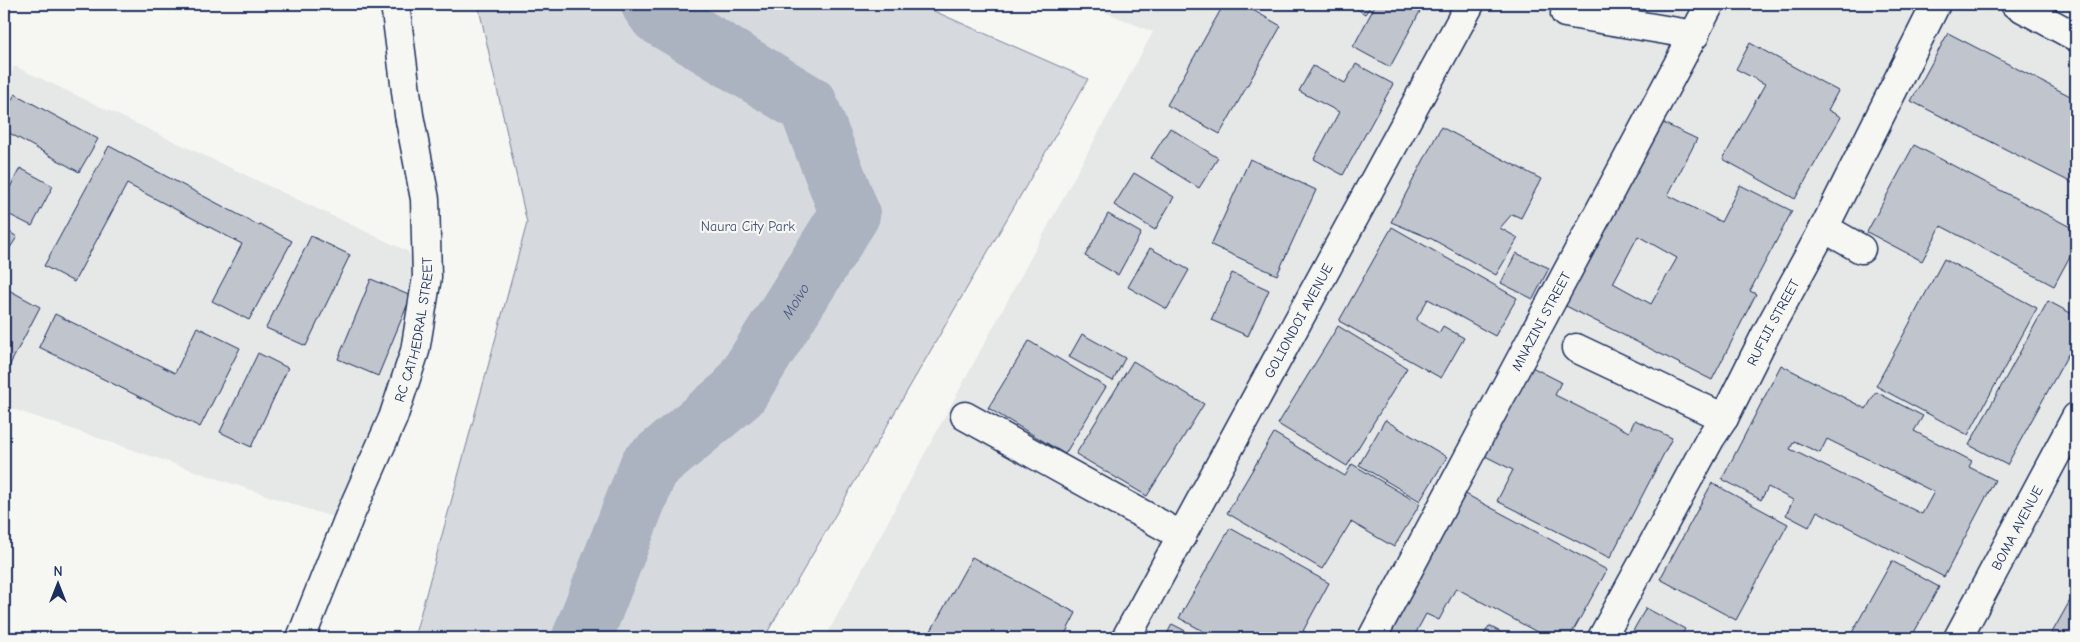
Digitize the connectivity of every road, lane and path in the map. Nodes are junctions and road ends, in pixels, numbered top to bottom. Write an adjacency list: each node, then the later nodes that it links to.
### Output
1 (395, 4): 16 (street, RC CATHEDRAL STREET)
2 (1470, 4): 15 (street, GOLIONDOI AVENUE)
3 (1710, 4): 7 (street, MNAZINI STREET)
4 (1936, 4): 9 (street, RUFIJI STREET)
5 (2015, 4): 8 (street)
6 (1565, 13): 7 (street)
7 (1695, 35): 18 (street, MNAZINI STREET)
8 (2076, 37)
9 (1824, 228): 10 (street); 14 (street, RUFIJI STREET)
10 (1861, 249)
11 (1576, 348): 14 (street)
12 (965, 416): 15 (street)
13 (2076, 417): 20 (street, BOMA AVENUE)
14 (1724, 418): 19 (street, RUFIJI STREET)
15 (1182, 536): 17 (street, GOLIONDOI AVENUE)
16 (301, 638)
17 (1126, 638)
18 (1372, 638)
19 (1602, 638)
20 (1958, 638)

